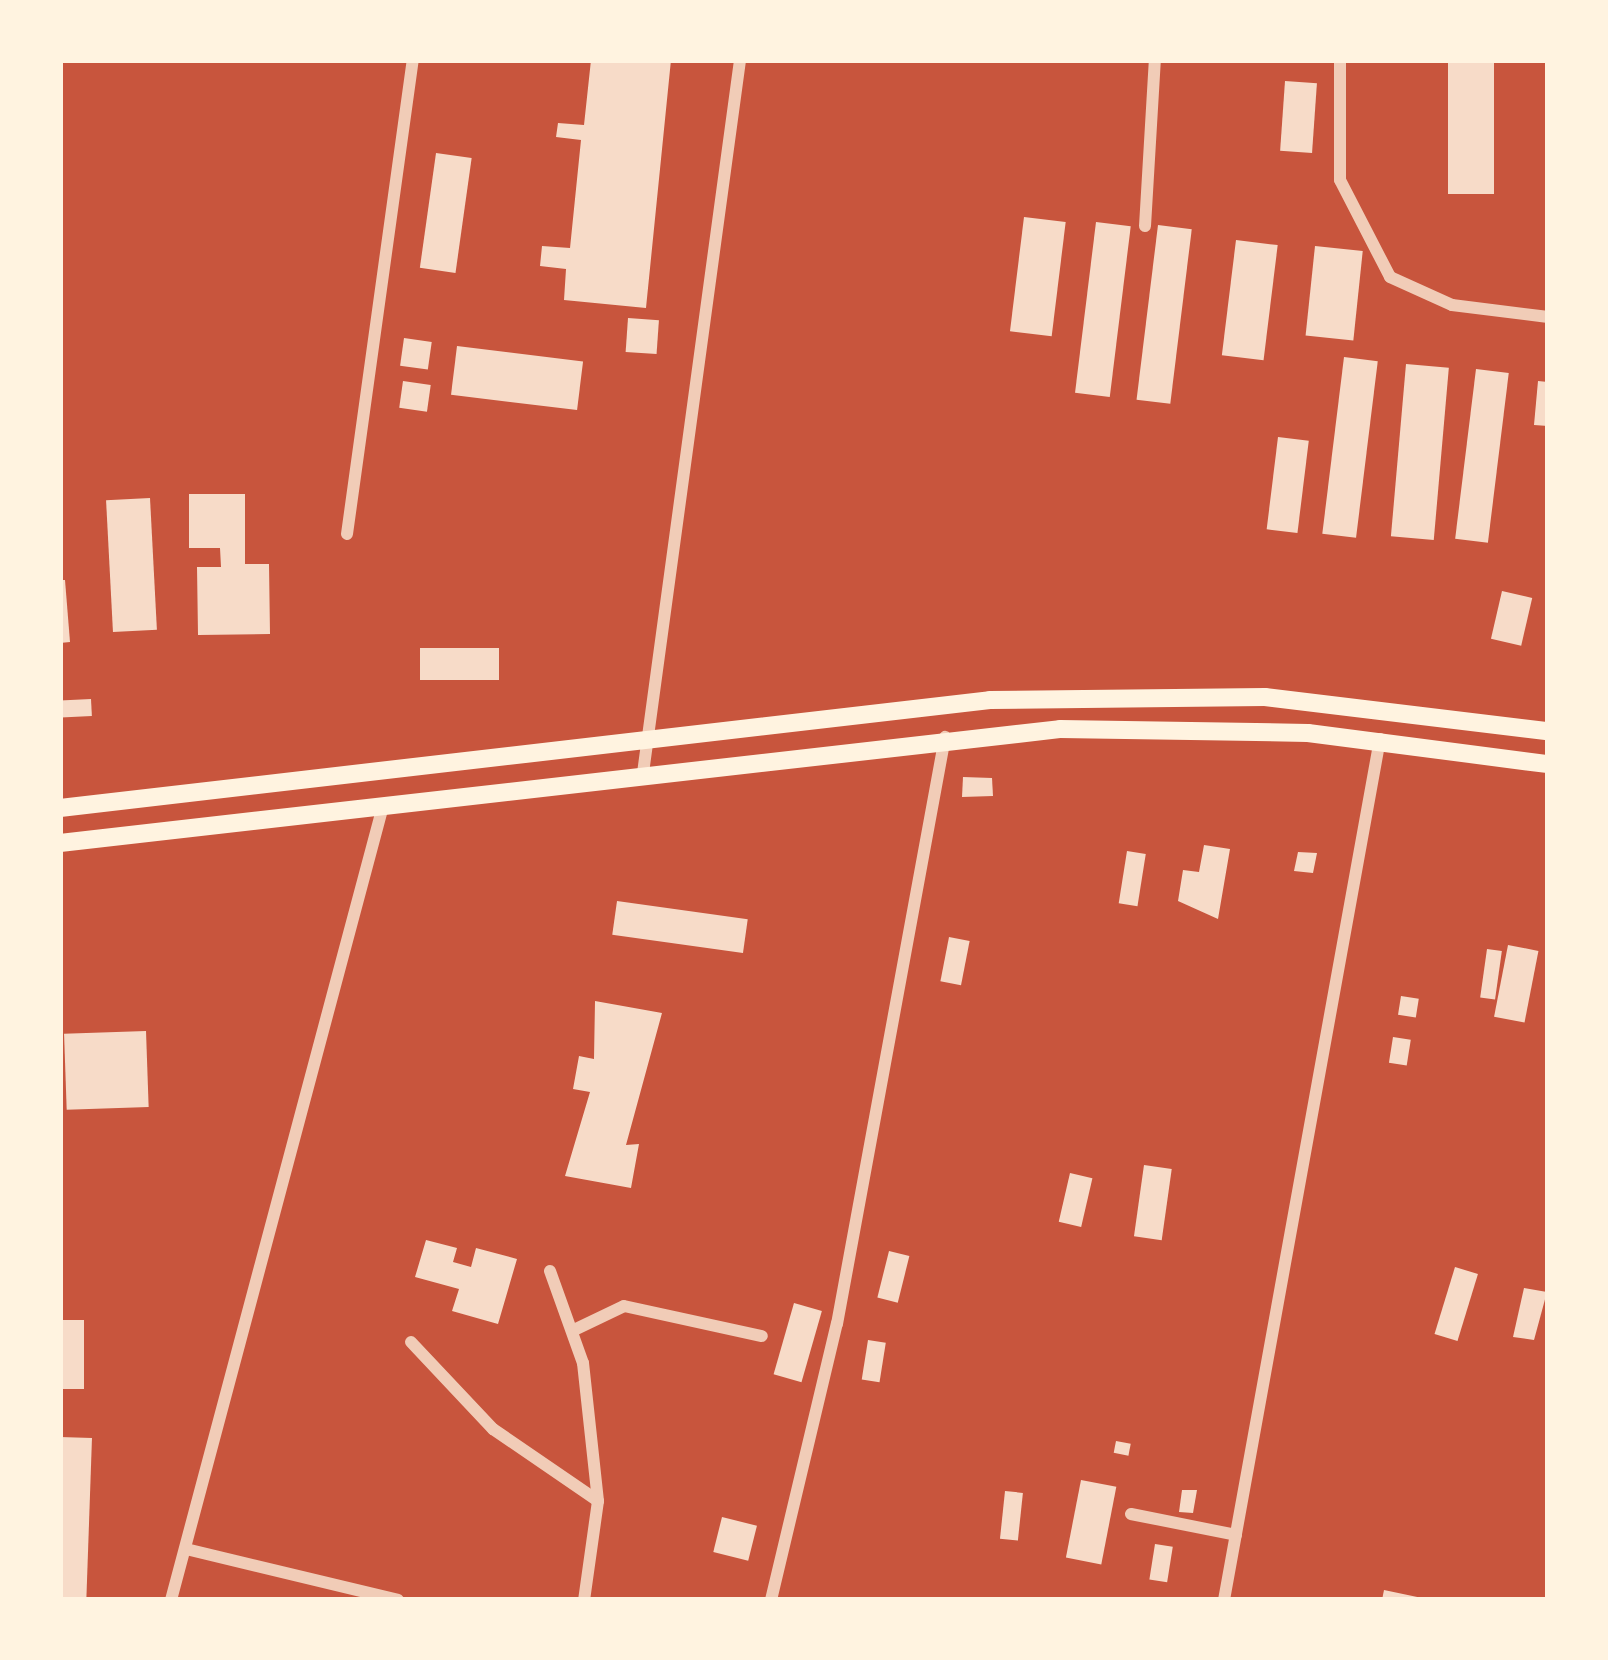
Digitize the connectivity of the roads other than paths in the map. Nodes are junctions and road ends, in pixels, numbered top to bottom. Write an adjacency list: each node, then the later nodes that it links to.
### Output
1 (413, 60): 7 (street)
2 (740, 60): 11 (street)
3 (1155, 60): 5 (street)
4 (1340, 60): 6 (street)
5 (1145, 226)
6 (1548, 317)
7 (347, 534)
8 (1548, 730): 11 (main road)
9 (945, 736): 10 (main road); 13 (main road); 28 (street)
10 (1380, 738): 12 (main road); 23 (street)
11 (646, 739): 13 (street); 15 (main road)
12 (1548, 764)
13 (643, 773): 14 (main road)
14 (383, 806): 16 (main road); 24 (street)
15 (60, 808)
16 (60, 843)
17 (550, 1271): 18 (street)
18 (574, 1330): 19 (street); 21 (street)
19 (762, 1336)
20 (411, 1342): 21 (street)
21 (598, 1501): 27 (street)
22 (1131, 1514): 23 (street)
23 (1236, 1535): 29 (street)
24 (186, 1549): 25 (street); 26 (street)
25 (171, 1600)
26 (398, 1600)
27 (584, 1600)
28 (771, 1600)
29 (1224, 1600)

